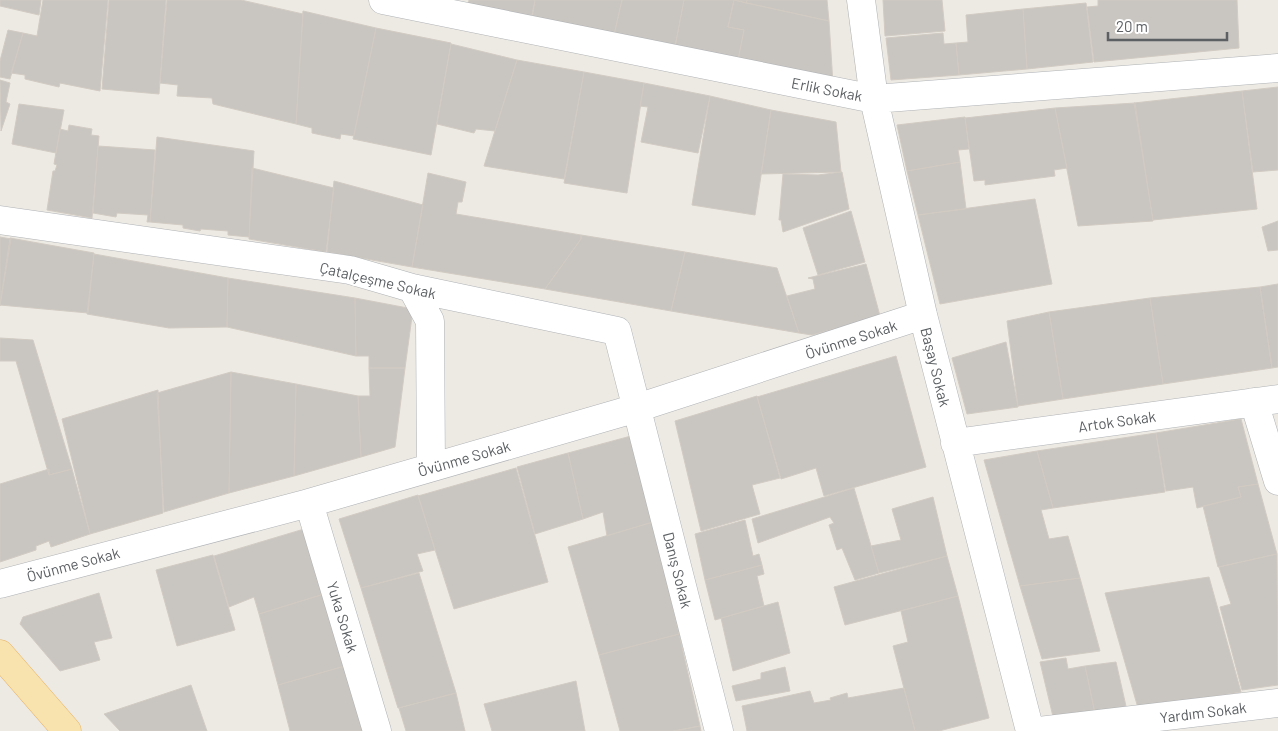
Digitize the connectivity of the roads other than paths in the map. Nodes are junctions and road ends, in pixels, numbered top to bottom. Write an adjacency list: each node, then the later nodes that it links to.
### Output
1 (384, 0): 4 (street, Erlik Sokak)
2 (861, 0): 4 (street, Başay Sokak)
3 (1278, 68): 4 (street, Erlik Sokak)
4 (874, 99): 7 (street, Başay Sokak)
5 (0, 220): 6 (street, Çatalçeşme Sokak)
6 (412, 288): 9 (street, Çatalçeşme Sokak); 11 (street)
7 (923, 316): 9 (street, Övünme Sokak); 10 (street, Başay Sokak)
8 (1266, 400): 10 (street, Artok Sokak); 12 (street)
9 (636, 408): 11 (street, Övünme Sokak); 19 (street, Danış Sokak)
10 (955, 443): 20 (street, Başay Sokak)
11 (432, 467): 13 (street, Övünme Sokak)
12 (1278, 481)
13 (309, 503): 14 (street, Övünme Sokak); 18 (street, Yuka Sokak)
14 (0, 584)
15 (0, 654): 17 (main road)
16 (1278, 703): 21 (street, Yardım Sokak)
17 (67, 731)
18 (377, 731)
19 (719, 731)
20 (1030, 731)
21 (1039, 731)

